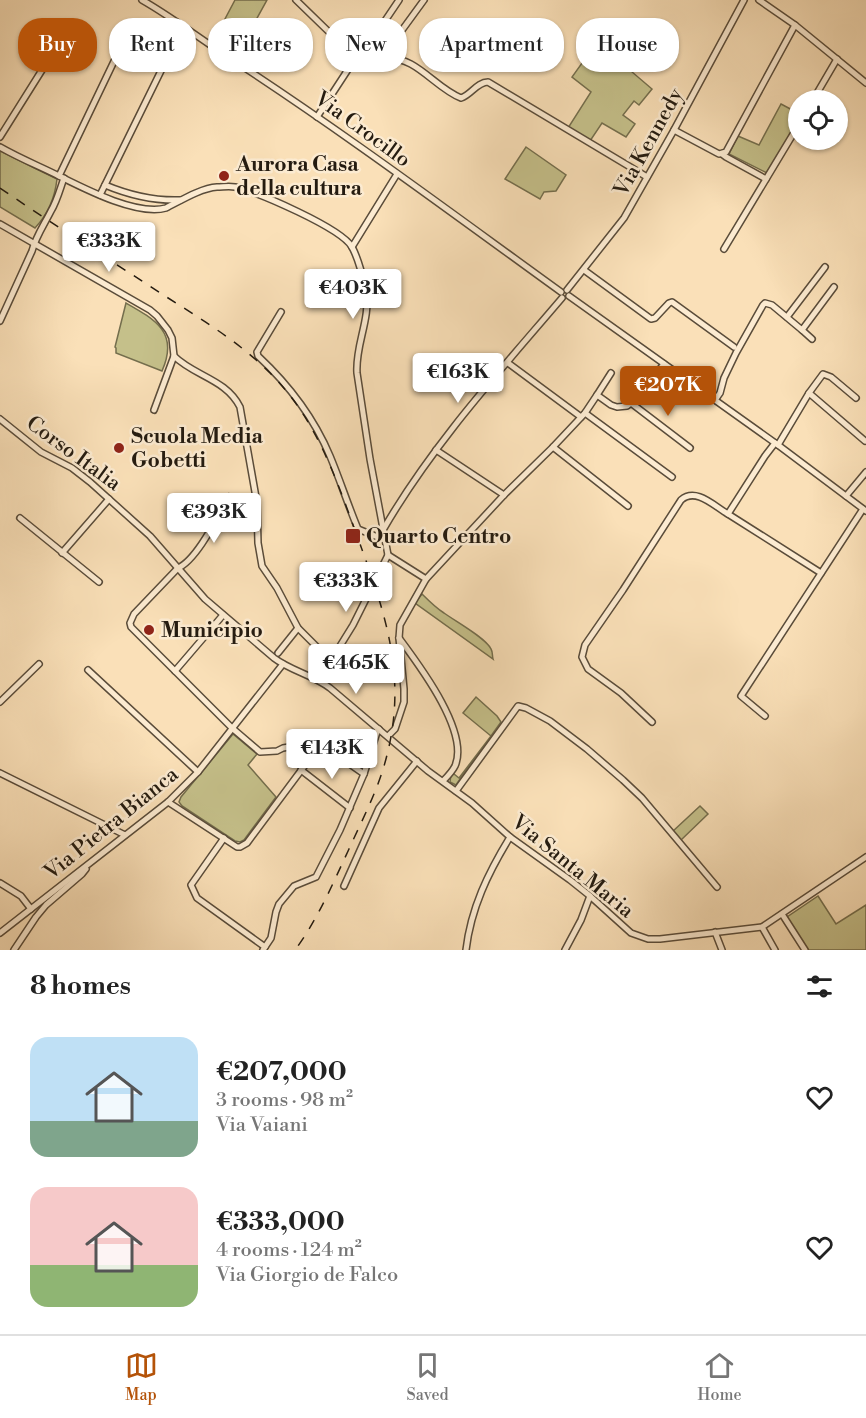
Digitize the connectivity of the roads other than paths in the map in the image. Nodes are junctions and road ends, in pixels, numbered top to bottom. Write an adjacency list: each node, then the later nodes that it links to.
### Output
1 (142, 0): 7 (street, Via Crocillo)
2 (296, 0): 11 (street)
3 (399, 0): 8 (street)
4 (424, 0): 9 (street)
5 (744, 0): 22 (street, Via Kennedy)
6 (759, 0): 10 (street)
7 (170, 18)
8 (387, 18)
9 (407, 23)
10 (795, 25): 13 (street); 26 (street)
11 (325, 28)
12 (196, 35): 21 (street, Via Crocillo)
13 (837, 59): 19 (street); 20 (street)
14 (407, 63): 29 (street)
15 (41, 72): 23 (street)
16 (110, 72): 28 (street)
17 (160, 72): 31 (street)
18 (346, 72): 21 (street)
19 (866, 83)
20 (819, 90)
21 (317, 117): 27 (street, Via Crocillo)
22 (674, 130): 26 (street); 29 (street, Via Kennedy)
23 (0, 137)
24 (788, 143): 30 (street)
25 (0, 147): 28 (street)
26 (723, 154): 30 (street)
27 (397, 174): 38 (street); 43 (street, Via Crocillo)
28 (61, 177): 32 (street); 37 (street)
29 (647, 177): 41 (street, Via Kennedy)
30 (766, 179): 39 (street)
31 (105, 184): 32 (street); 33 (street)
32 (100, 195): 35 (street)
33 (165, 200): 34 (street); 35 (street)
34 (182, 200): 35 (street); 38 (street)
35 (166, 208)
36 (0, 225): 37 (street)
37 (34, 243): 46 (street); 50 (street)
38 (352, 247): 77 (street)
39 (724, 249)
40 (825, 267): 45 (street)
41 (584, 270): 43 (street, Via Kennedy); 49 (street)
42 (834, 287): 47 (street)
43 (565, 294): 51 (street, Via Kennedy); 52 (street, Via Crocillo)
44 (281, 312): 78 (street)
45 (786, 317): 47 (street); 57 (street)
46 (0, 321)
47 (802, 330): 48 (street)
48 (812, 339)
49 (734, 346)
50 (174, 356): 59 (street); 86 (street)
51 (508, 363): 60 (street); 66 (street, Via Kennedy)
52 (664, 364): 57 (street, Via Crocillo); 58 (street)
53 (611, 373): 55 (street)
54 (809, 393): 56 (street); 62 (street); 63 (street)
55 (597, 395): 58 (street); 60 (street)
56 (856, 398)
57 (715, 400): 63 (street, Via Crocillo)
58 (631, 403): 65 (street)
59 (154, 410)
60 (583, 415): 64 (street); 68 (street)
61 (0, 419): 72 (street, Corso Italia)
62 (865, 441)
63 (777, 444): 70 (street, Via Crocillo); 75 (street)
64 (553, 447): 69 (street); 73 (street)
65 (690, 448)
66 (436, 450): 69 (street); 77 (street, Via Kennedy)
67 (866, 472): 70 (street)
68 (672, 477)
69 (504, 495): 83 (street)
70 (846, 496): 74 (street, Via Crocillo)
71 (229, 497): 81 (street)
72 (109, 499): 79 (street); 81 (street, Corso Italia)
73 (628, 506)
74 (864, 510): 82 (street)
75 (728, 514): 82 (street); 97 (street)
76 (20, 518): 79 (street)
77 (383, 530): 78 (street)
78 (385, 540): 80 (street)
79 (62, 553): 84 (street)
80 (388, 555): 83 (street); 94 (street)
81 (178, 568): 85 (street, Corso Italia); 93 (street)
82 (821, 573): 96 (street)
83 (426, 579): 87 (street)
84 (99, 582)
85 (223, 615): 91 (street, Corso Italia); 93 (street)
86 (298, 628): 88 (street); 89 (street)
87 (399, 638): 100 (street); 107 (street)
88 (319, 649)
89 (279, 653)
90 (39, 664): 95 (street)
91 (282, 664): 94 (street, Via Santa Maria); 98 (street, Via Pietra Bianca)
92 (88, 670): 104 (street)
93 (175, 671): 98 (street)
94 (319, 680): 99 (street, Via Santa Maria)
95 (0, 702)
96 (765, 716)
97 (652, 722)
98 (232, 728): 101 (street); 104 (street, Via Pietra Bianca)
99 (378, 730): 100 (street, Via Santa Maria); 101 (street); 106 (street)
100 (388, 736): 102 (street, Via Santa Maria)
101 (322, 743): 103 (street); 106 (street)
102 (417, 761): 107 (street, Via Santa Maria); 117 (street)
103 (301, 770): 110 (street); 113 (street)
104 (198, 772): 109 (street, Via Pietra Bianca)
105 (0, 773): 111 (street)
106 (364, 774): 110 (street)
107 (443, 782): 108 (street, Via Santa Maria)
108 (456, 791): 112 (street, Via Santa Maria); 118 (street)
109 (168, 802): 111 (street, Via Pietra Bianca); 113 (street)
110 (350, 808): 125 (street)
111 (125, 835): 115 (street, Via Pietra Bianca)
112 (510, 837): 119 (street, Via Santa Maria); 127 (street)
113 (224, 838): 125 (street)
114 (866, 857): 121 (street, Via Santa Maria)
115 (90, 862): 120 (street, Via Pietra Bianca); 126 (street)
116 (0, 883): 120 (street)
117 (344, 885)
118 (717, 887)
119 (590, 896): 123 (street, Via Santa Maria); 128 (street)
120 (31, 909): 124 (street, Via Pietra Bianca)
121 (782, 914): 122 (street, Via Santa Maria); 131 (street)
122 (762, 927): 123 (street, Via Santa Maria); 130 (street)
123 (715, 932): 129 (street)
124 (0, 933)
125 (264, 948)
126 (14, 950)
127 (466, 950)
128 (565, 950)
129 (722, 950)
130 (775, 950)
131 (805, 950)

